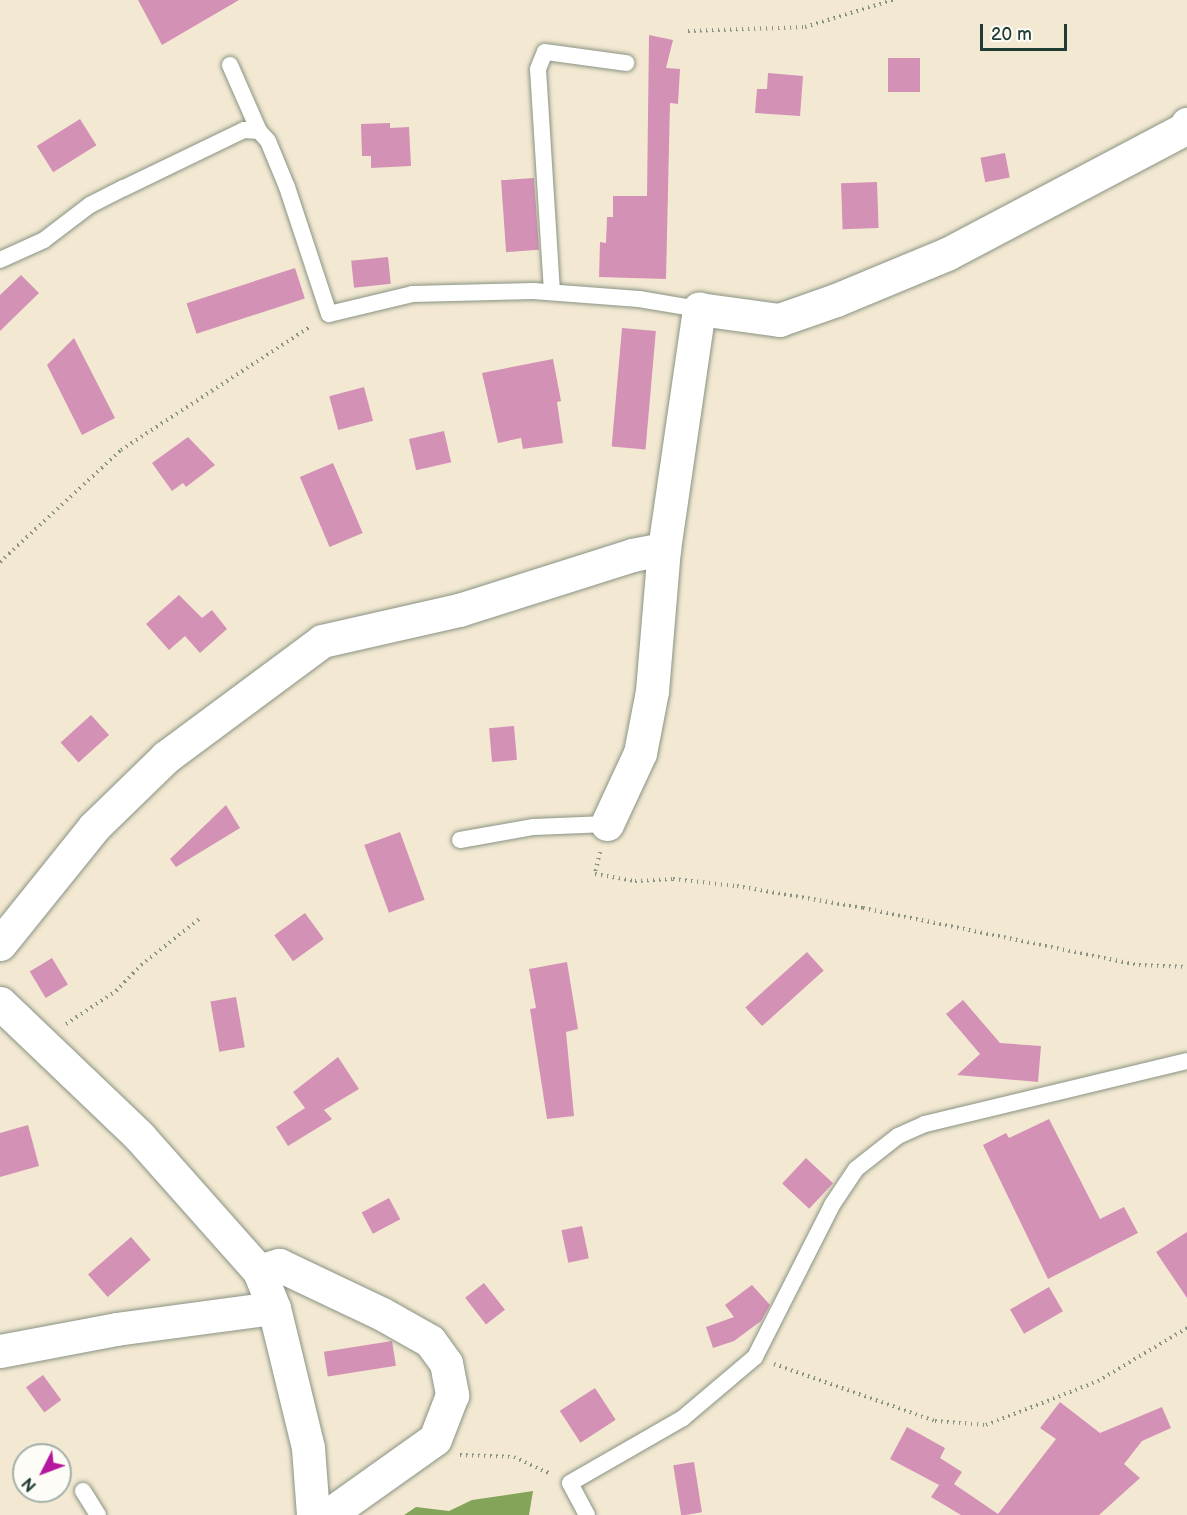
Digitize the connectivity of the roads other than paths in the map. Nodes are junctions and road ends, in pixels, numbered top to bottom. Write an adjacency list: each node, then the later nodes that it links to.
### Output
1 (626, 63): 6 (lane)
2 (230, 65): 4 (lane)
3 (1187, 124): 7 (street)
4 (259, 131): 5 (lane); 6 (lane)
5 (0, 260)
6 (552, 292): 7 (lane)
7 (699, 309): 8 (street)
8 (664, 549): 9 (street); 11 (street)
9 (607, 824): 10 (lane)
10 (460, 840)
11 (0, 944)
12 (0, 1003): 14 (street)
13 (1187, 1061): 21 (lane)
14 (259, 1271): 15 (street); 20 (street)
15 (274, 1308): 16 (street); 19 (street)
16 (0, 1351)
17 (83, 1491): 18 (lane)
18 (98, 1515)
19 (313, 1515)
20 (327, 1515)
21 (587, 1515)

